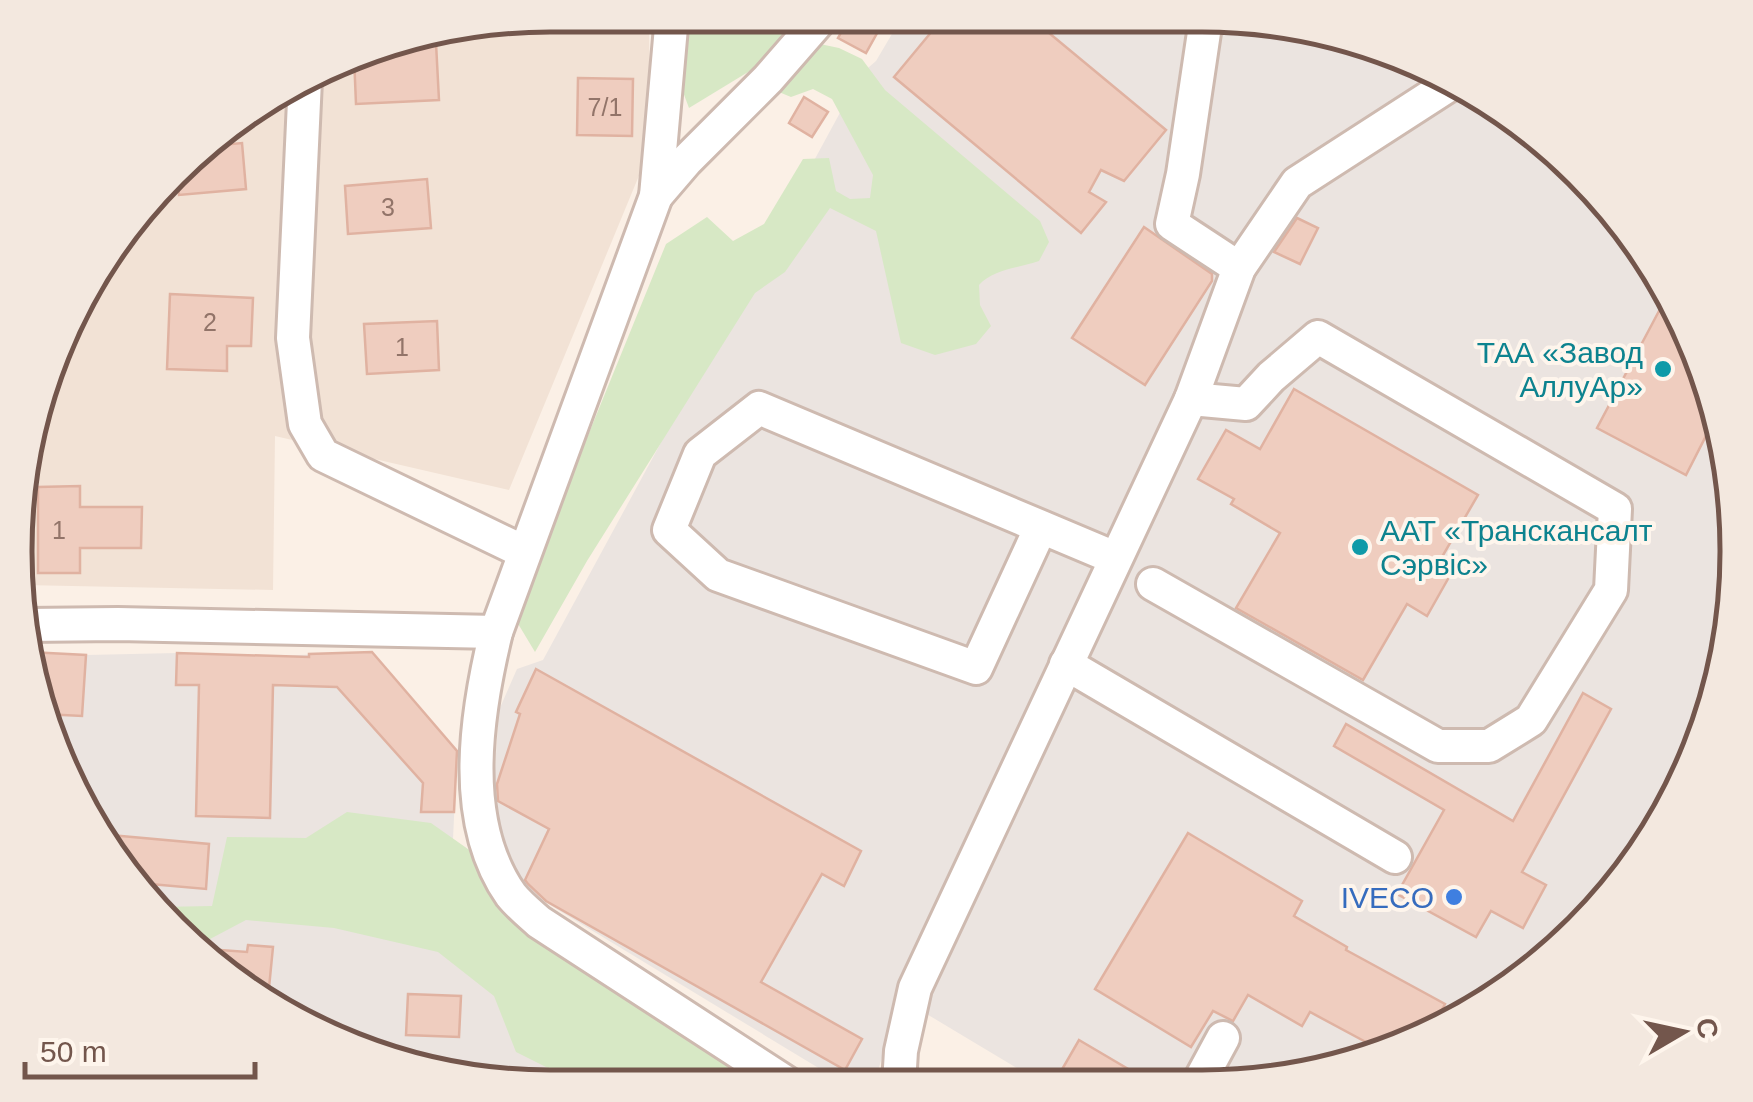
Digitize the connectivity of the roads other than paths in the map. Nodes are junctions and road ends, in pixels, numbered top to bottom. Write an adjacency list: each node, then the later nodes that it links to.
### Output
1 (671, 32): 6 (street)
2 (809, 32): 6 (street)
3 (1204, 32): 7 (street)
4 (1440, 91): 7 (street)
5 (304, 95): 10 (street)
6 (656, 196): 10 (street)
7 (1239, 268): 8 (street)
8 (1191, 398): 11 (street); 12 (street)
9 (1041, 527): 9 (street); 11 (street)
10 (524, 552): 14 (street)
11 (1116, 558): 15 (street)
12 (1153, 584)
13 (38, 624): 14 (street)
14 (496, 632): 18 (street)
15 (1066, 664): 16 (street); 19 (street)
16 (1395, 857)
17 (1223, 1038): 20 (street)
18 (766, 1070)
19 (900, 1070)
20 (1205, 1070)

